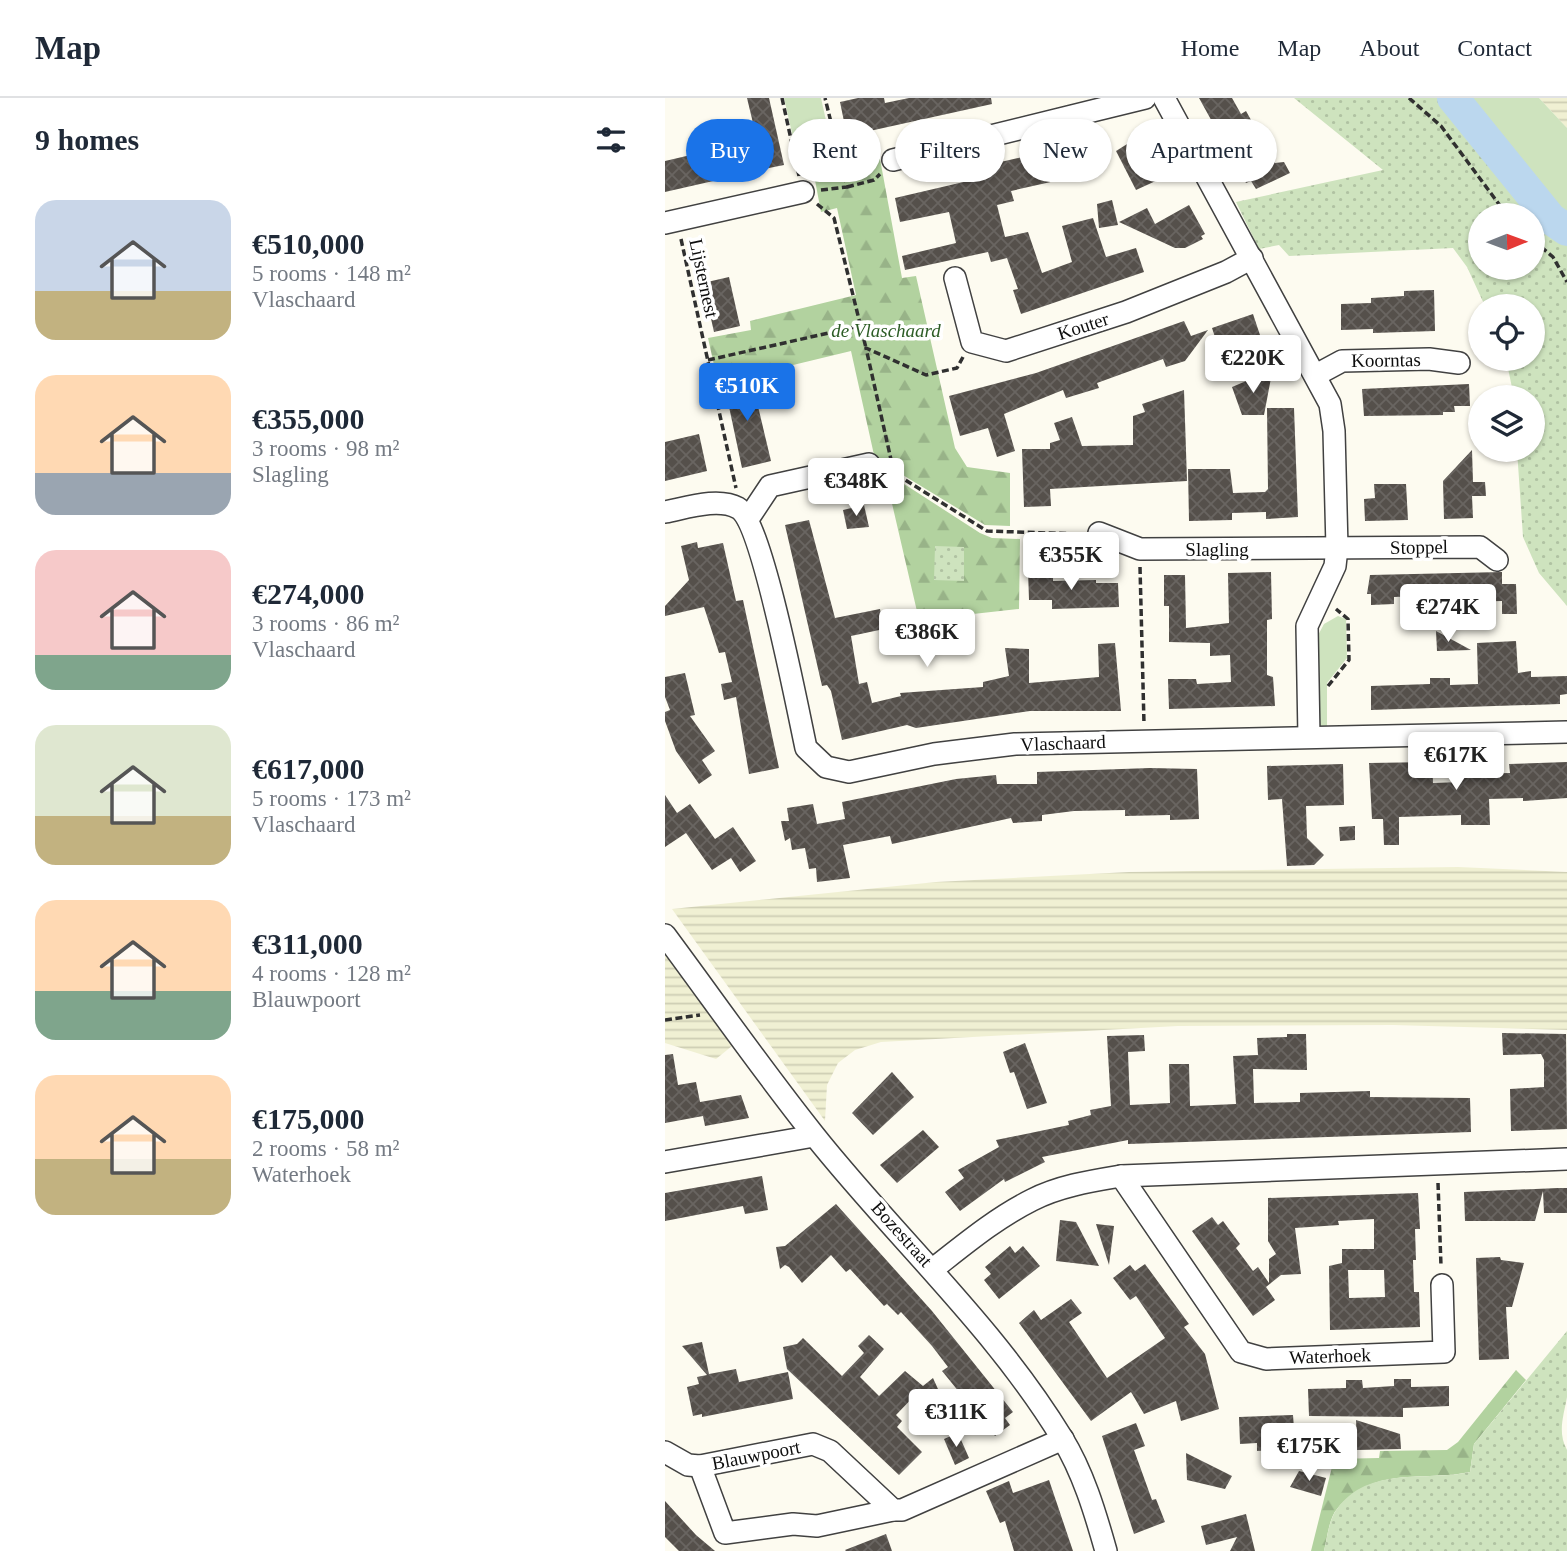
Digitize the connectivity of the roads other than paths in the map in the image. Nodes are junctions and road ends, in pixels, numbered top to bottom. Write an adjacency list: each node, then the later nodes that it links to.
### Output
1 (1145, 98): 3 (street)
2 (1164, 98): 6 (street)
3 (893, 160)
4 (803, 192): 5 (street)
5 (671, 221)
6 (1252, 258): 7 (street, Kouter); 9 (street)
7 (955, 278)
8 (1459, 363): 9 (street, Koorntas)
9 (1316, 375): 14 (street)
10 (869, 464): 12 (street)
11 (665, 512): 12 (street)
12 (742, 513): 17 (street, Vlaschaard)
13 (1099, 533): 14 (street, Slagling)
14 (1337, 548): 15 (street, Stoppel); 17 (street)
15 (1497, 560)
16 (1567, 732): 17 (street, Vlaschaard)
17 (1309, 737)
18 (665, 935): 19 (street, Bozestraat)
19 (814, 1136): 21 (street); 23 (street, Bozestraat)
20 (1567, 1159): 22 (street)
21 (665, 1162)
22 (1121, 1176): 23 (street); 24 (street, Waterhoek)
23 (933, 1269): 25 (street, Bozestraat)
24 (1442, 1284)
25 (1063, 1439): 28 (street); 30 (street, Bozestraat)
26 (665, 1452): 27 (street, Blauwpoort)
27 (700, 1465): 28 (street, Blauwpoort); 29 (street)
28 (893, 1510): 29 (street)
29 (727, 1542)
30 (1106, 1551)

